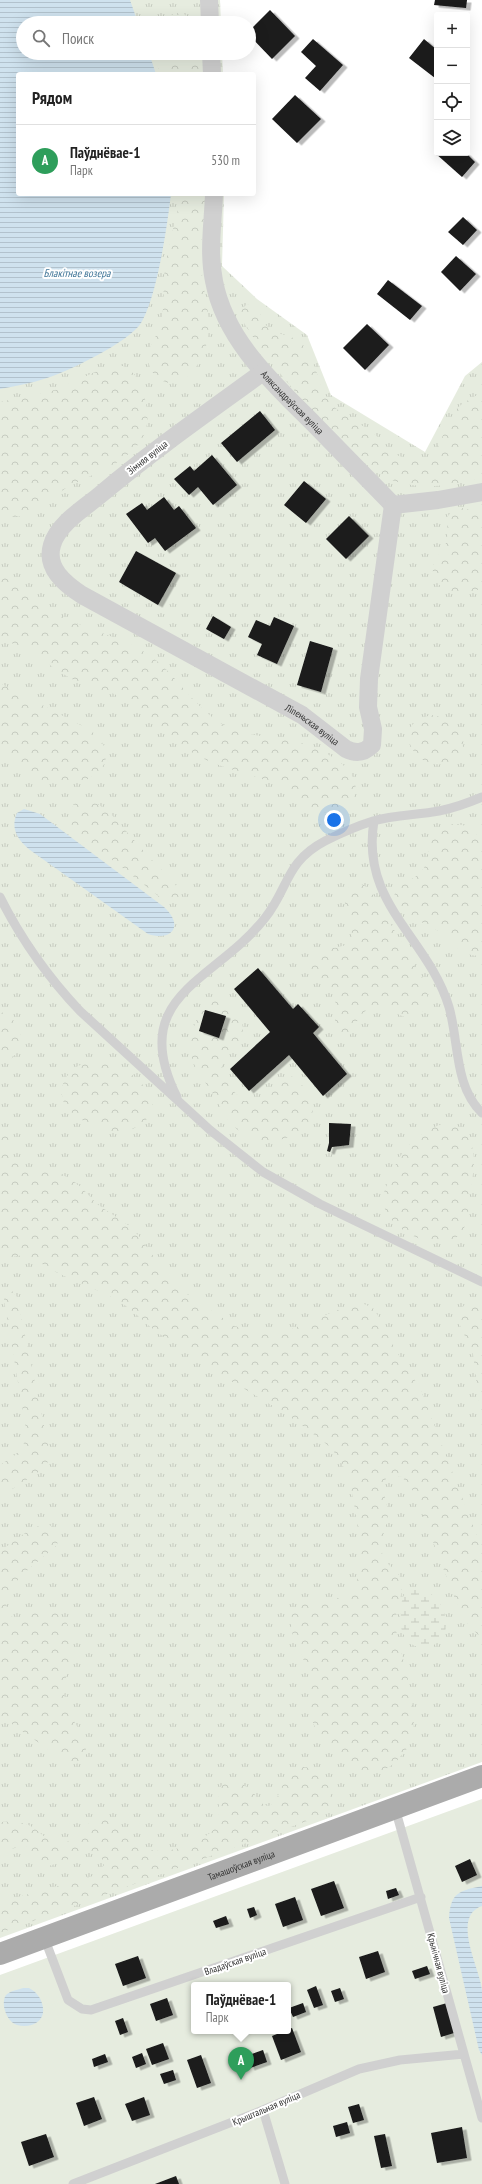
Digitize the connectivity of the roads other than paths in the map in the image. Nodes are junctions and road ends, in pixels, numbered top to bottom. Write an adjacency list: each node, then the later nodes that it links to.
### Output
1 (209, 0): 2 (street)
2 (210, 16)
3 (211, 60): 4 (street)
4 (212, 72)
5 (214, 196): 6 (street, Аляксандраўская вуліца)
6 (263, 372): 8 (street, Аляксандраўская вуліца); 9 (street, Зімняя вуліца)
7 (482, 492): 8 (street)
8 (393, 505): 9 (street, Ліпеньская вуліца)
9 (51, 559)
10 (482, 797): 11 (lane)
11 (374, 821): 13 (lane); 14 (lane)
12 (0, 897): 13 (lane)
13 (180, 1102): 15 (lane)
14 (482, 1113)
15 (482, 1282)
16 (482, 1776): 17 (main road, Тамашоўская вуліца)
17 (395, 1808): 18 (lane, Крынічная вуліца); 19 (main road, Тамашоўская вуліца)
18 (421, 1897): 19 (lane, Владаўская вуліца); 21 (lane, Крынічная вуліца)
19 (44, 1937): 20 (main road, Тамашоўская вуліца)
20 (0, 1954)
21 (464, 2054): 22 (lane, Крыштальная вуліца); 23 (lane, Крынічная вуліца)
22 (263, 2110): 24 (lane, Крыштальная вуліца); 25 (lane)
23 (482, 2118)
24 (73, 2184)
25 (285, 2184)

